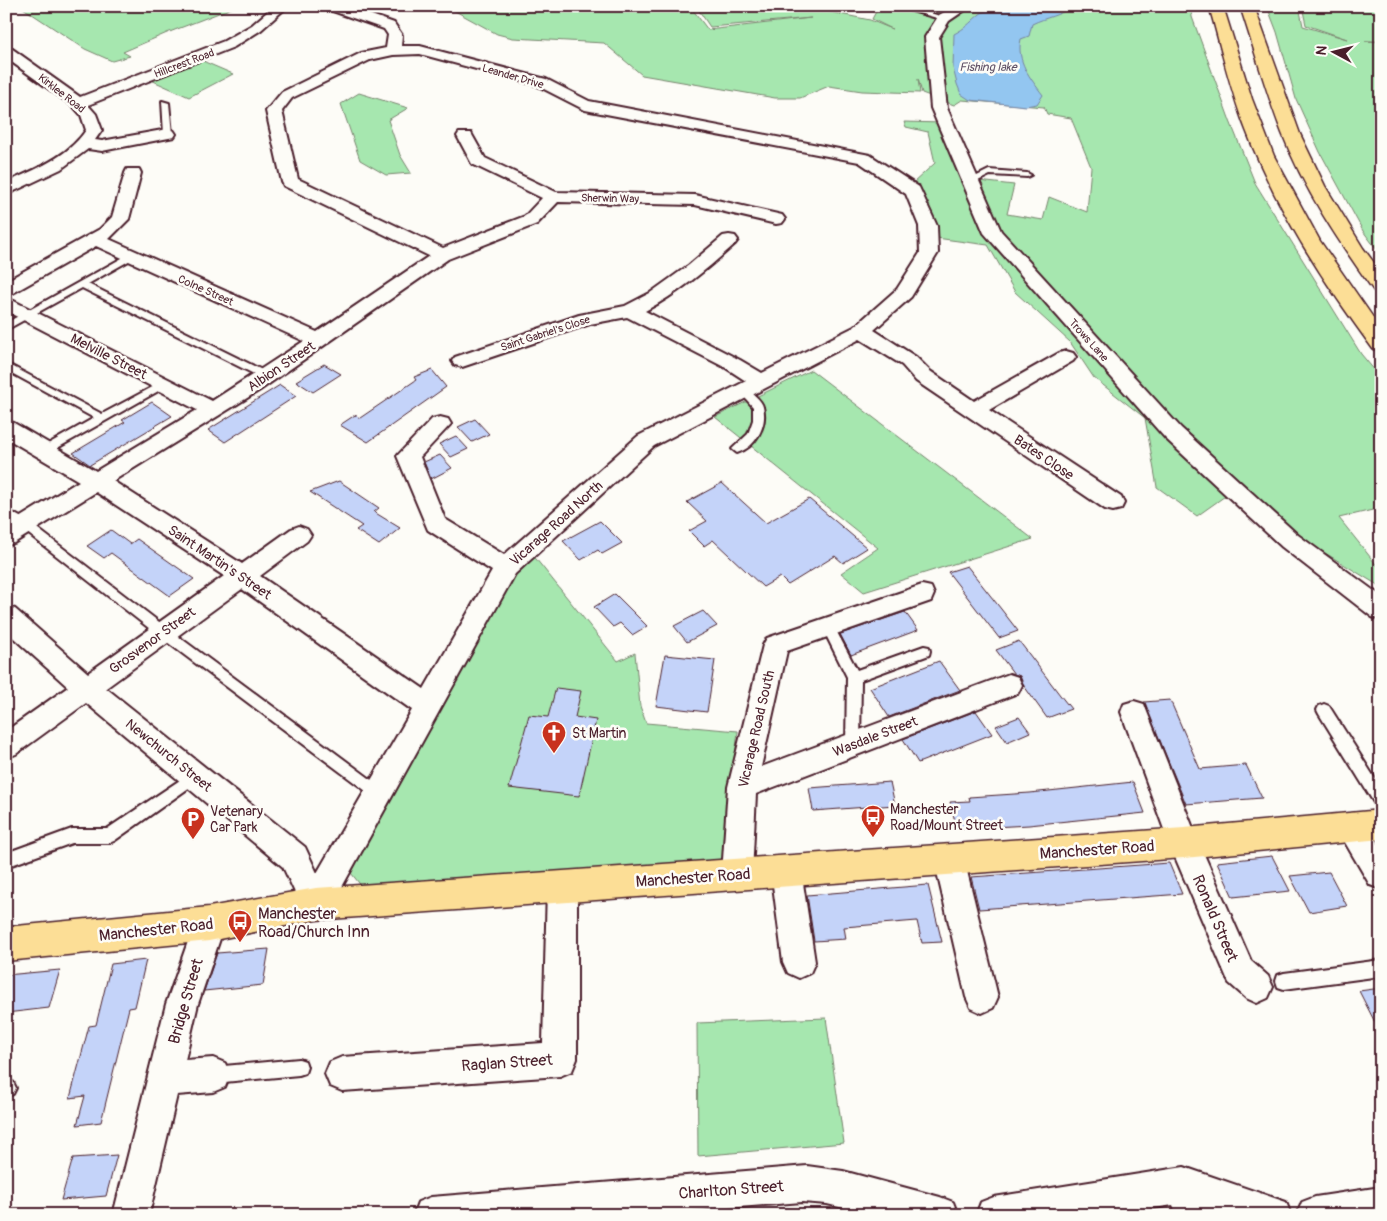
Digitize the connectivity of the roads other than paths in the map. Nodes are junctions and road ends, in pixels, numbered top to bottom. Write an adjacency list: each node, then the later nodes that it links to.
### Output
1 (282, 6): 10 (street, Hillcrest Road)
2 (332, 6): 9 (street)
3 (897, 6): 7 (lane)
4 (965, 6): 7 (street)
5 (1247, 6): 26 (main road)
6 (1216, 9): 34 (main road)
7 (944, 18): 17 (street, Trows Lane)
8 (6, 51): 10 (street, Kirklee Road)
9 (393, 51): 23 (street, Leander Drive); 32 (street, Leander Drive)
10 (78, 103): 14 (street, Kirklee Road)
11 (165, 103): 12 (lane)
12 (168, 134): 14 (street)
13 (466, 136): 19 (street, Sherwin Way)
14 (87, 144): 18 (street)
15 (133, 173): 21 (street)
16 (1027, 175): 17 (lane)
17 (971, 181): 57 (street, Trows Lane)
18 (8, 187)
19 (553, 197): 20 (street, Sherwin Way); 23 (street, Albion Street)
20 (776, 219)
21 (95, 239): 24 (street, Colne Street); 27 (street)
22 (729, 240): 29 (street, Saint Gabriel's Close)
23 (442, 255): 33 (street, Albion Street)
24 (131, 256): 25 (lane); 33 (street, Colne Street)
25 (81, 284): 30 (lane); 38 (lane)
26 (1381, 286)
27 (6, 289)
28 (6, 302): 30 (street, Melville Street)
29 (630, 311): 36 (street, Saint Gabriel's Close); 40 (street)
30 (29, 314): 31 (lane); 39 (street, Melville Street)
31 (6, 327)
32 (861, 331): 40 (street, Vicarage Road North); 42 (street, Bates Close)
33 (318, 340): 38 (street, Albion Street)
34 (1381, 344)
35 (1066, 357): 42 (street)
36 (462, 362)
37 (6, 366): 43 (lane)
38 (266, 376): 41 (street, Albion Street)
39 (164, 385): 41 (street, Melville Street); 43 (lane)
40 (753, 387): 46 (lane); 54 (street, Vicarage Road North)
41 (213, 410): 48 (street, Albion Street)
42 (974, 410): 49 (street, Bates Close)
43 (102, 418): 47 (lane)
44 (440, 424): 54 (street)
45 (6, 428): 47 (street, Saint Martin's Street)
46 (737, 449)
47 (45, 451): 48 (street, Saint Martin's Street)
48 (96, 481): 51 (street, Albion Street); 55 (street, Saint Martin's Street)
49 (1113, 503)
50 (6, 513): 51 (lane)
51 (25, 525): 53 (street, Albion Street); 60 (lane)
52 (298, 535): 55 (street, Grosvenor Street)
53 (6, 537)
54 (506, 568): 65 (street, Vicarage Road North)
55 (242, 576): 60 (street, Grosvenor Street); 65 (street, Saint Martin's Street)
56 (922, 594): 59 (street)
57 (1381, 610)
58 (9, 621): 64 (street, Newchurch Street)
59 (828, 627): 62 (lane); 71 (street, Vicarage Road South)
60 (163, 632): 64 (street, Grosvenor Street); 72 (lane)
61 (924, 651): 62 (lane)
62 (854, 677): 68 (lane)
63 (1009, 686): 68 (street, Wasdale Street)
64 (86, 687): 69 (street, Grosvenor Street); 70 (street, Newchurch Street)
65 (427, 706): 72 (street, Vicarage Road North)
66 (1324, 710): 73 (lane)
67 (1134, 712): 75 (street, Ronald Street)
68 (853, 745): 71 (street, Wasdale Street)
69 (6, 746)
70 (195, 776): 77 (lane); 82 (street, Newchurch Street)
71 (742, 787): 79 (street, Vicarage Road South)
72 (379, 793): 82 (street, Vicarage Road North)
73 (1381, 800)
74 (1366, 826): 75 (main road, Manchester Road); 80 (street)
75 (1184, 842): 76 (main road, Manchester Road); 87 (street, Ronald Street)
76 (949, 859): 78 (main road, Manchester Road); 88 (street)
77 (6, 860)
78 (786, 870): 79 (main road, Manchester Road); 85 (street)
79 (736, 874): 81 (main road, Manchester Road)
80 (1381, 875)
81 (562, 886): 82 (main road, Manchester Road); 90 (street, Raglan Street)
82 (316, 904): 83 (main road, Manchester Road)
83 (209, 924): 84 (main road, Manchester Road); 92 (street, Bridge Street)
84 (6, 944)
85 (799, 962)
86 (1381, 968): 87 (lane)
87 (1271, 984)
88 (982, 997)
89 (299, 1067): 91 (lane)
90 (342, 1074)
91 (213, 1075): 92 (street)
92 (165, 1079): 96 (street, Bridge Street)
93 (1190, 1200): 98 (street); 99 (street)
94 (1381, 1206): 100 (street)
95 (922, 1213): 97 (street, Charlton Street)
96 (131, 1215)
97 (431, 1215)
98 (994, 1215)
99 (1273, 1215)
100 (1315, 1215)

